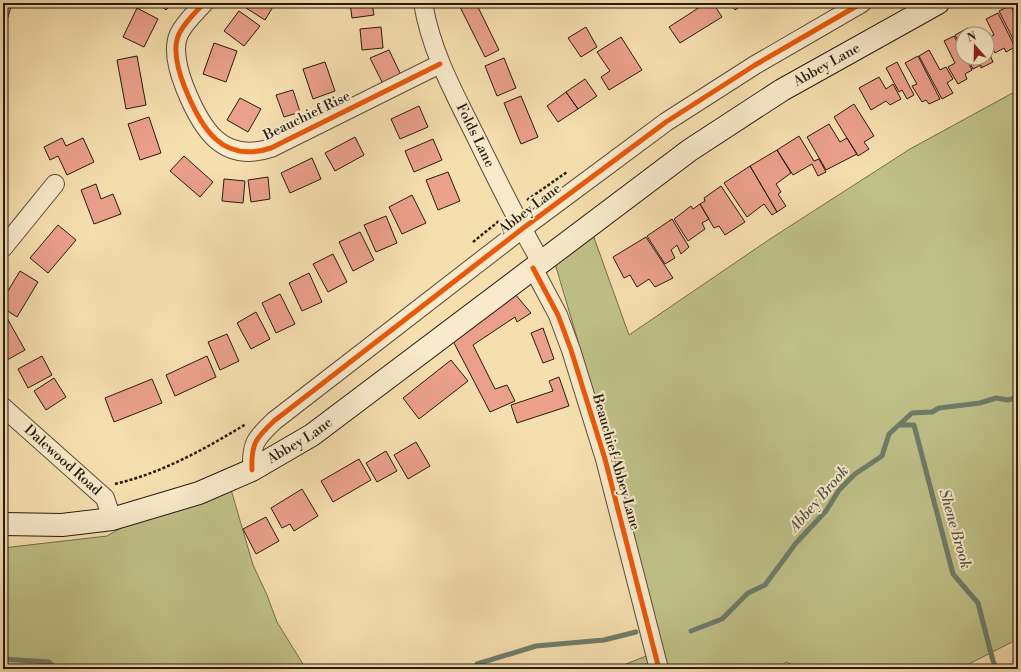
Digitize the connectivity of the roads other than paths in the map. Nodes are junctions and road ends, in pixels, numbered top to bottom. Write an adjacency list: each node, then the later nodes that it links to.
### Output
1 (204, 3): 5 (street, Beauchief Rise)
2 (422, 3): 5 (street, Folds Lane)
3 (862, 3): 7 (street, Abbey Lane)
4 (938, 3): 9 (main road, Abbey Lane)
5 (440, 64): 7 (street, Folds Lane)
6 (55, 184): 8 (street)
7 (522, 229): 9 (street, Folds Lane); 11 (street, Abbey Lane)
8 (3, 248)
9 (537, 265): 11 (main road, Abbey Lane); 14 (street, Beauchief Abbey Lane)
10 (3, 407): 12 (street, Dalewood Road)
11 (252, 470): 12 (main road, Abbey Lane)
12 (112, 519): 13 (main road, Abbey Lane)
13 (3, 524)
14 (659, 669)

